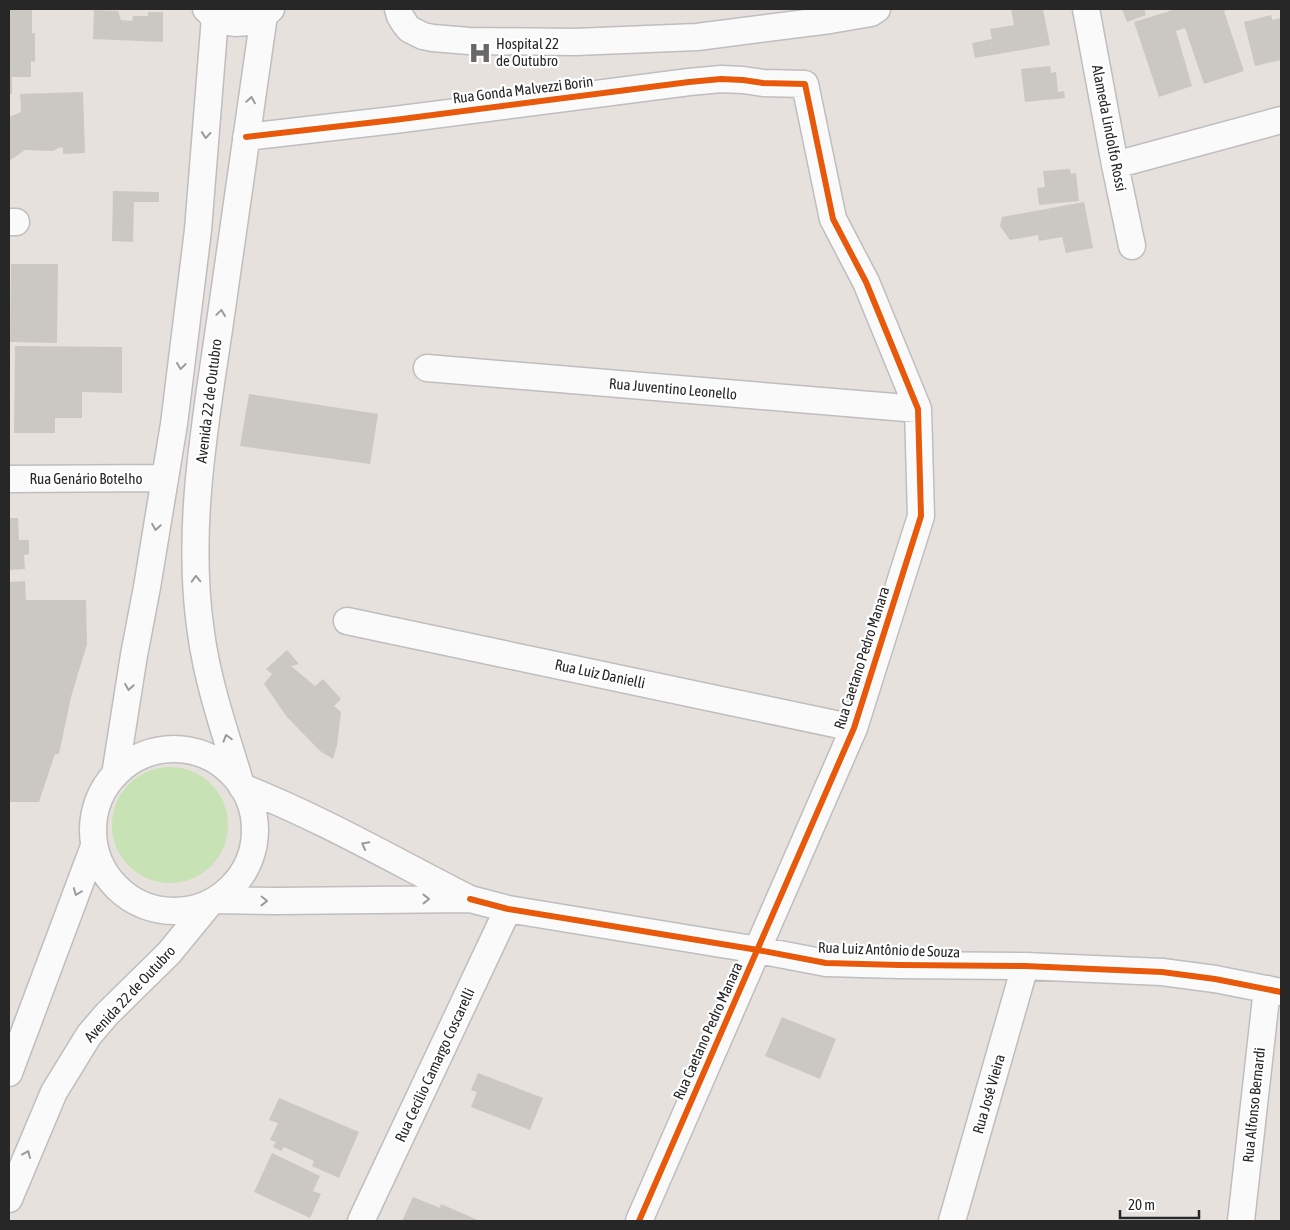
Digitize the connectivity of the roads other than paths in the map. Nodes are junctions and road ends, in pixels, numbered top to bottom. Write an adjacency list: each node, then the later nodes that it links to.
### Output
1 (398, 9): 2 (street)
2 (877, 9)
3 (1086, 9): 9 (street, Alameda Lindolfo Rossi)
4 (268, 12): 5 (street, Avenida 22 de Outubro); 8 (street, Avenida 22 de Outubro, one-way to 4)
5 (211, 13): 13 (street, Avenida 22 de Outubro, one-way to 13)
6 (805, 84): 8 (street, Rua Gonda Malvezzi Borin); 12 (street, Rua Caetano Pedro Manara)
7 (1281, 120): 9 (street)
8 (246, 137): 18 (street, Avenida 22 de Outubro, one-way to 8)
9 (1115, 165): 10 (street, Alameda Lindolfo Rossi)
10 (1132, 246)
11 (427, 368): 12 (street, Rua Juventino Leonello)
12 (918, 410): 16 (street, Rua Caetano Pedro Manara)
13 (164, 478): 14 (street, Rua Genário Botelho); 17 (street, Avenida 22 de Outubro, one-way to 17)
14 (9, 479)
15 (347, 621): 16 (street, Rua Luiz Danielli)
16 (854, 728): 23 (street, Rua Caetano Pedro Manara)
17 (115, 775): 18 (street); 19 (street)
18 (242, 786): 20 (street, one-way to 18); 21 (street)
19 (94, 846): 21 (street); 26 (street, one-way to 26)
20 (470, 899): 21 (street, one-way to 20); 22 (street, Rua Luiz Antônio de Souza)
21 (212, 901): 27 (street, Avenida 22 de Outubro, one-way to 21)
22 (508, 909): 23 (street, Rua Luiz Antônio de Souza); 28 (street, Rua Cecílio Camargo Coscarelli)
23 (758, 950): 24 (street, Rua Luiz Antônio de Souza); 29 (street, Rua Caetano Pedro Manara)
24 (1025, 966): 25 (street, Rua Luiz Antônio de Souza); 30 (street, Rua José Vieira)
25 (1274, 991): 31 (street, Rua Alfonso Bernardi)
26 (10, 1066)
27 (9, 1199)
28 (361, 1221)
29 (639, 1221)
30 (952, 1221)
31 (1241, 1221)

